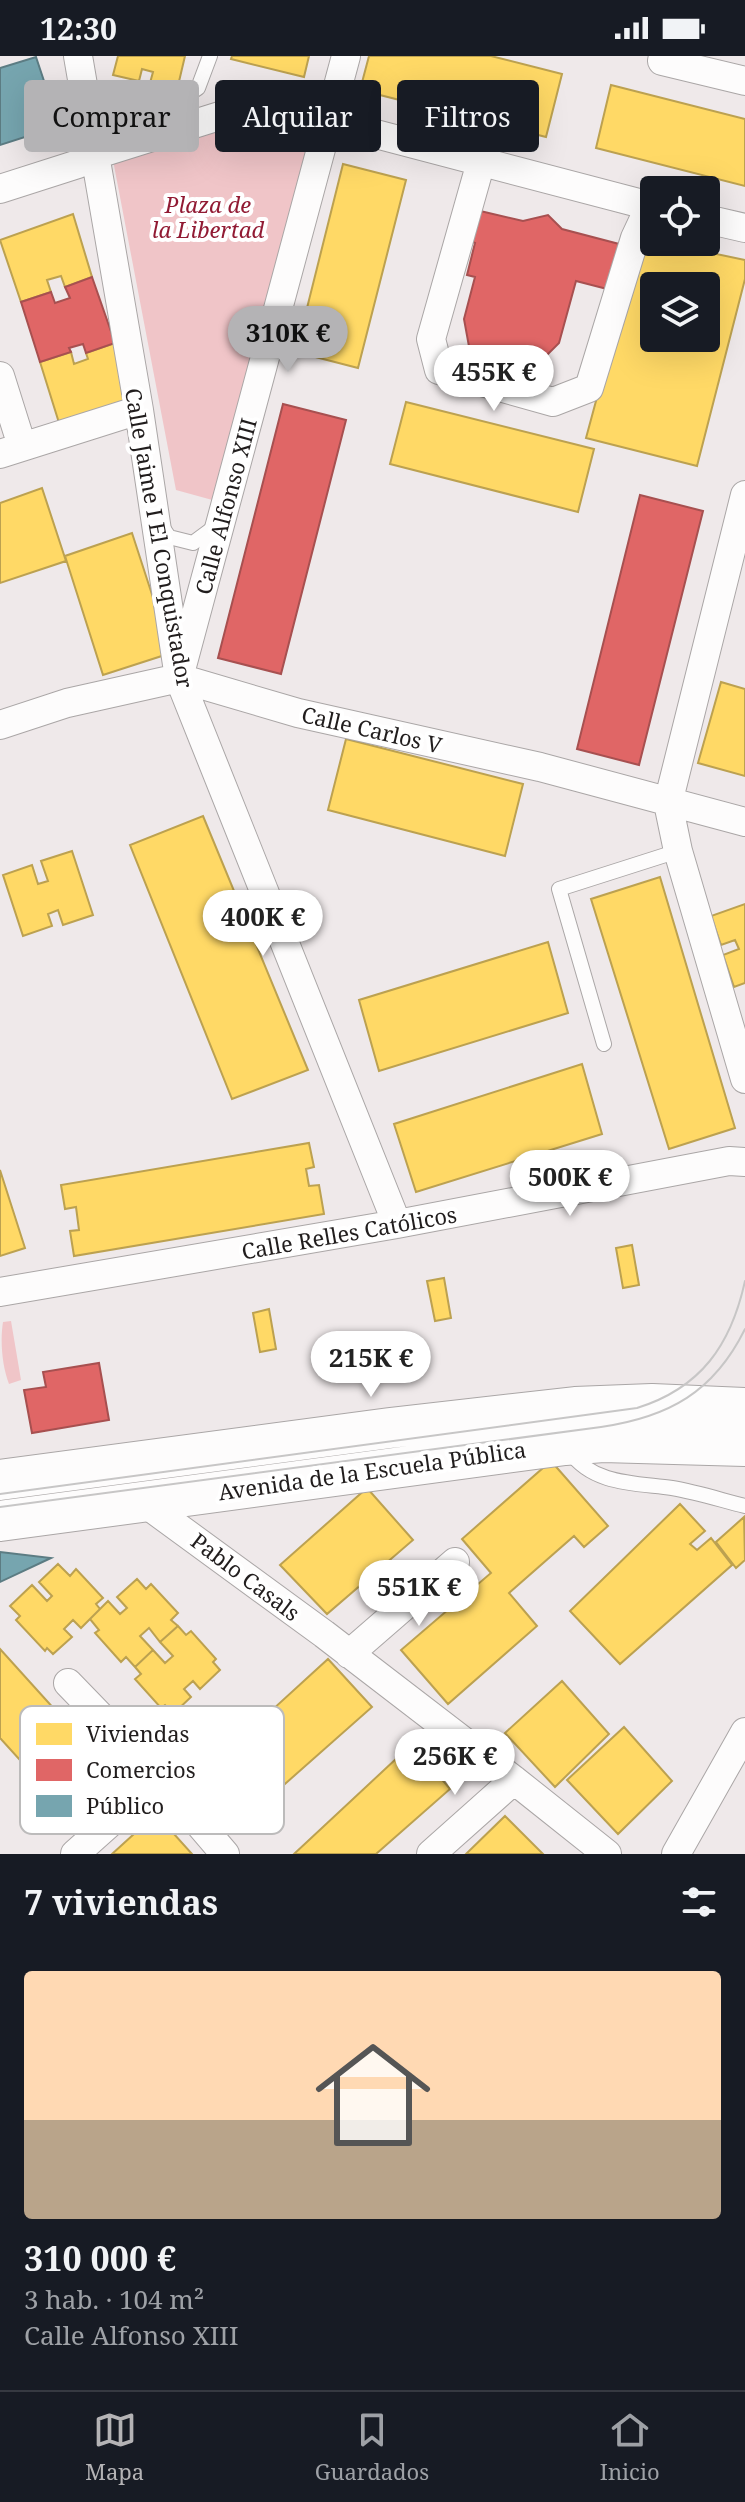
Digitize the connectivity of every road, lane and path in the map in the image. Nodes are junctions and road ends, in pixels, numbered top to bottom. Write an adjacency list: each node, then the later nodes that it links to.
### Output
1 (78, 56): 5 (street, Calle Jaime I El Conquistador)
2 (210, 56): 8 (lane)
3 (346, 56): 6 (street, Calle Alfonso XIII)
4 (663, 56): 7 (street)
5 (82, 80)
6 (340, 80)
7 (745, 81)
8 (199, 85)
9 (215, 117): 13 (street)
10 (381, 136): 14 (street)
11 (95, 152): 13 (street, Calle Jaime I El Conquistador)
12 (322, 152): 25 (street, Calle Alfonso XIII)
13 (95, 155): 15 (street); 21 (street, Calle Jaime I El Conquistador)
14 (481, 162): 16 (street); 19 (street)
15 (0, 189)
16 (640, 204)
17 (720, 222): 18 (street)
18 (745, 228)
19 (640, 229)
20 (0, 376): 22 (street)
21 (139, 410): 22 (street); 24 (street, Calle Jaime I El Conquistador)
22 (11, 450)
23 (745, 495): 28 (street)
24 (154, 515): 25 (lane); 26 (street, Calle Jaime I El Conquistador)
25 (219, 524): 26 (street, Calle Alfonso XIII)
26 (179, 678): 27 (street, Calle Carlos V); 28 (street, Calle Carlos V); 34 (street, Calle Jaime I El Conquistador)
27 (0, 725)
28 (668, 803): 29 (street, Calle Carlos V); 30 (street)
29 (745, 822)
30 (678, 851): 31 (lane); 32 (street)
31 (604, 1044)
32 (745, 1079)
33 (745, 1162): 34 (street, Calle Relles Católicos)
34 (397, 1224): 35 (street, Calle Relles Católicos)
35 (0, 1292)
36 (745, 1408): 39 (street, Avenida de la Escuela Pública)
37 (565, 1445): 38 (street, Avenida de la Escuela Pública); 40 (street, Avenida de la Escuela Pública); 41 (lane)
38 (745, 1446)
39 (0, 1480)
40 (142, 1501): 42 (street, Avenida de la Escuela Pública); 44 (street, Pablo Casals)
41 (745, 1506)
42 (0, 1521)
43 (455, 1562): 44 (street)
44 (349, 1654): 48 (street, Pablo Casals)
45 (68, 1683): 46 (street)
46 (90, 1706)
47 (745, 1732): 55 (street)
48 (514, 1780): 53 (street); 54 (street, Pablo Casals)
49 (97, 1834): 51 (street)
50 (208, 1834): 52 (street)
51 (75, 1854)
52 (225, 1854)
53 (431, 1854)
54 (607, 1854)
55 (676, 1854)

